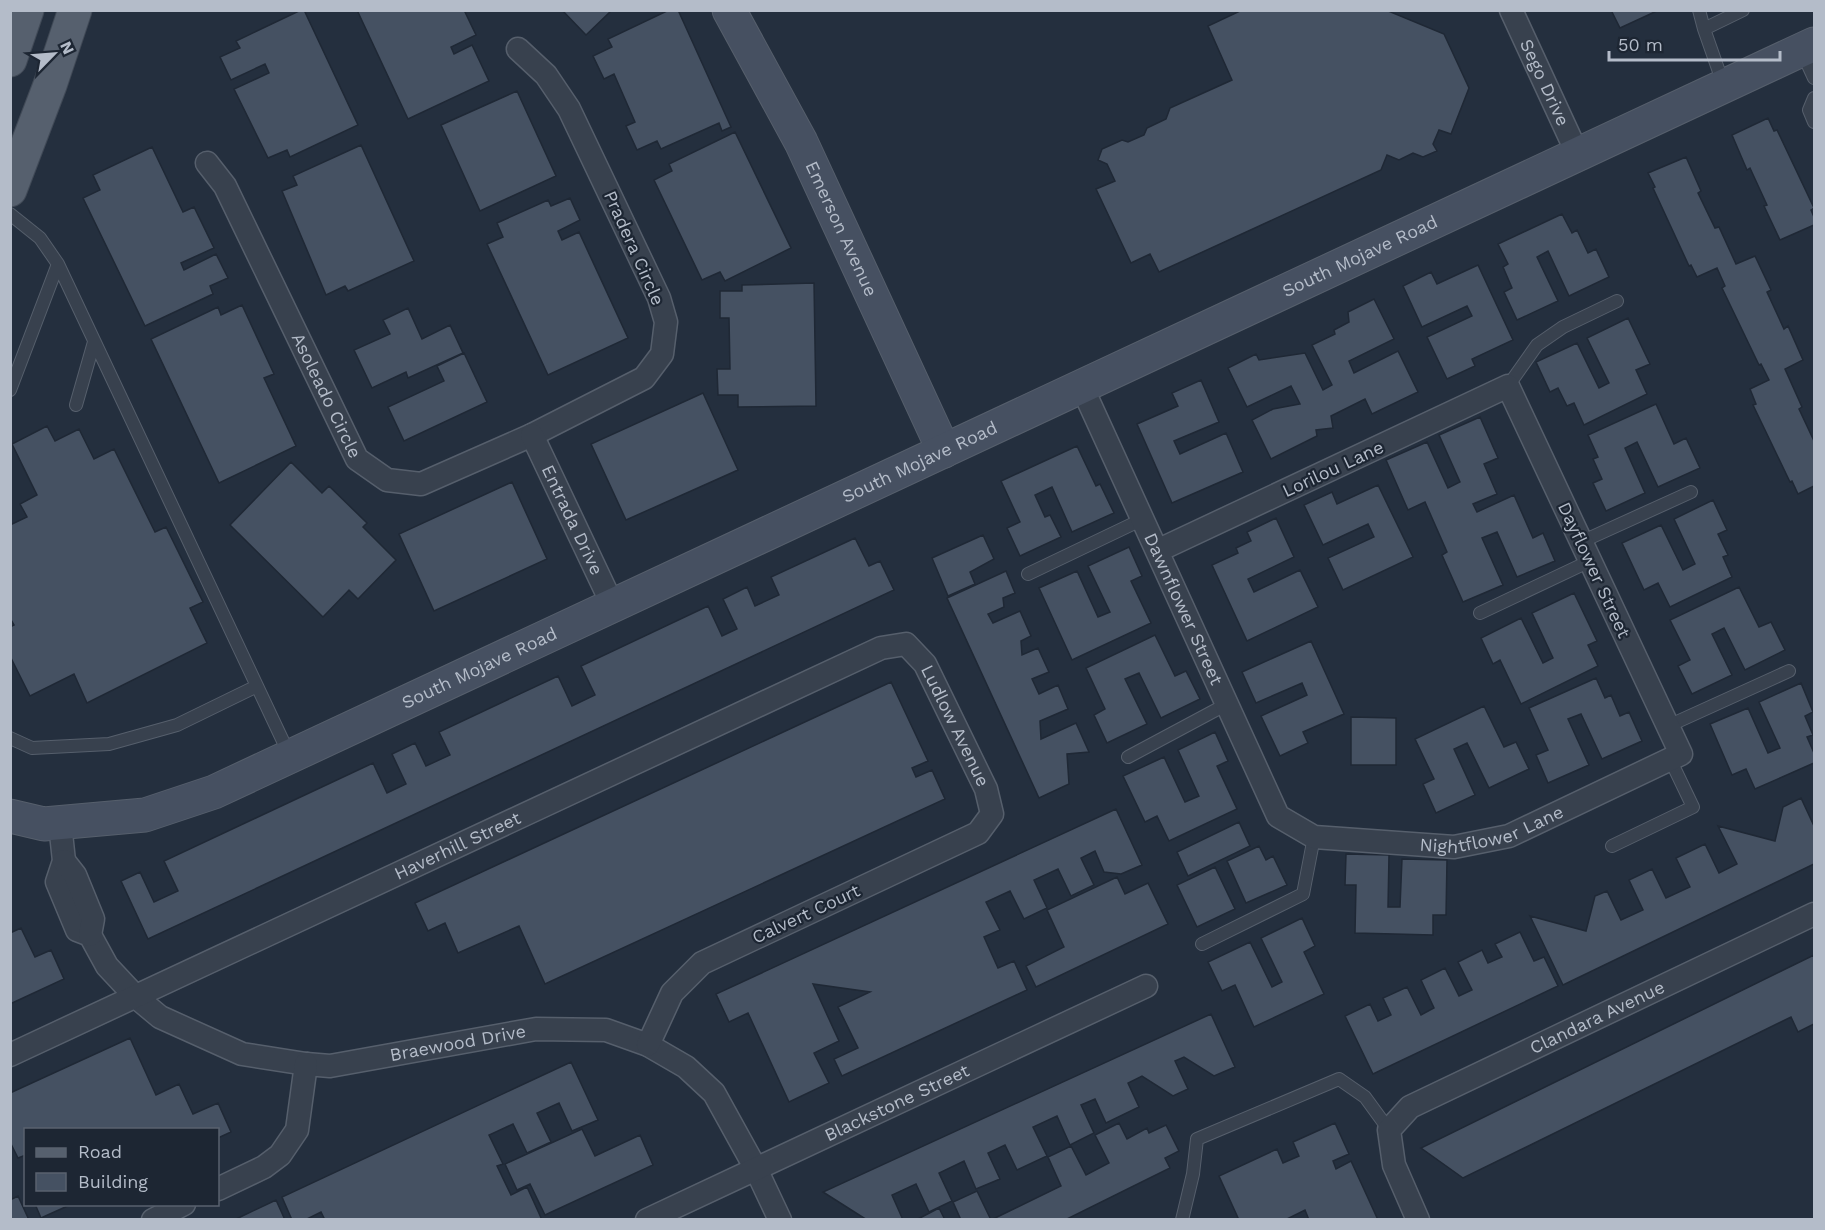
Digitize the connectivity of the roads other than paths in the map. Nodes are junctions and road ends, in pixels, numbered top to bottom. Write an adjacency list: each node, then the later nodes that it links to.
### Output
1 (27, 10): 10 (main road)
2 (75, 10): 16 (main road)
3 (729, 10): 26 (street, Emerson Avenue)
4 (1511, 10): 14 (street, Sego Drive)
5 (1699, 10): 7 (lane)
6 (1743, 10): 7 (lane)
7 (1704, 29): 11 (lane)
8 (518, 49): 25 (street, Pradera Circle)
9 (1810, 58): 11 (street, South Mojave Road)
10 (10, 60)
11 (1724, 87): 14 (street, South Mojave Road)
12 (1815, 98): 13 (lane)
13 (1815, 122)
14 (1578, 155): 22 (street, South Mojave Road)
15 (207, 163): 25 (street, Asoleado Circle)
16 (10, 190)
17 (10, 214): 18 (lane)
18 (58, 264): 20 (lane); 23 (lane)
19 (1617, 301): 21 (lane)
20 (94, 342): 24 (lane); 36 (lane)
21 (1508, 386): 29 (street, Lorilou Lane); 30 (street, Dayflower Street)
22 (1082, 387): 26 (street, South Mojave Road); 28 (street, Dawnflower Street)
23 (10, 390)
24 (76, 405)
25 (532, 435): 32 (street, Entrada Drive)
26 (944, 451): 32 (street, South Mojave Road)
27 (1691, 492): 30 (lane)
28 (1143, 519): 29 (street, Dawnflower Street); 31 (lane)
29 (1157, 551): 37 (street, Dawnflower Street)
30 (1586, 551): 33 (lane); 38 (street, Dayflower Street)
31 (1028, 574)
32 (613, 606): 42 (street, South Mojave Road)
33 (1480, 613)
34 (906, 644): 43 (street, Ludlow Avenue); 52 (street, Haverhill Street)
35 (1789, 671): 38 (lane)
36 (257, 686): 39 (lane); 42 (lane)
37 (1227, 704): 40 (lane); 46 (street, Dawnflower Street)
38 (1668, 726): 41 (street, Dayflower Street)
39 (10, 738)
40 (1128, 756)
41 (1675, 756): 47 (street, Nightflower Lane); 48 (lane)
42 (291, 757): 45 (street, South Mojave Road)
43 (992, 814): 53 (street, Calvert Court)
44 (10, 816): 45 (street, South Mojave Road)
45 (60, 824): 52 (street, Braewood Drive)
46 (1292, 825): 47 (street, Nightflower Lane)
47 (1314, 837): 50 (lane)
48 (1612, 846)
49 (1815, 914): 56 (street, Clandara Avenue)
50 (1202, 944)
51 (1146, 986): 57 (street, Blackstone Street)
52 (136, 997): 54 (street, Haverhill Street); 55 (street, Braewood Drive)
53 (648, 1045): 55 (street, Braewood Drive); 57 (street, Braewood Drive)
54 (10, 1055)
55 (306, 1064): 58 (street)
56 (1389, 1130): 63 (lane); 64 (street)
57 (756, 1168): 61 (street, Blackstone Street); 62 (street, Braewood Drive)
58 (219, 1189)
59 (180, 1206): 60 (street)
60 (153, 1220)
61 (647, 1220)
62 (780, 1220)
63 (1182, 1220)
64 (1418, 1220)

